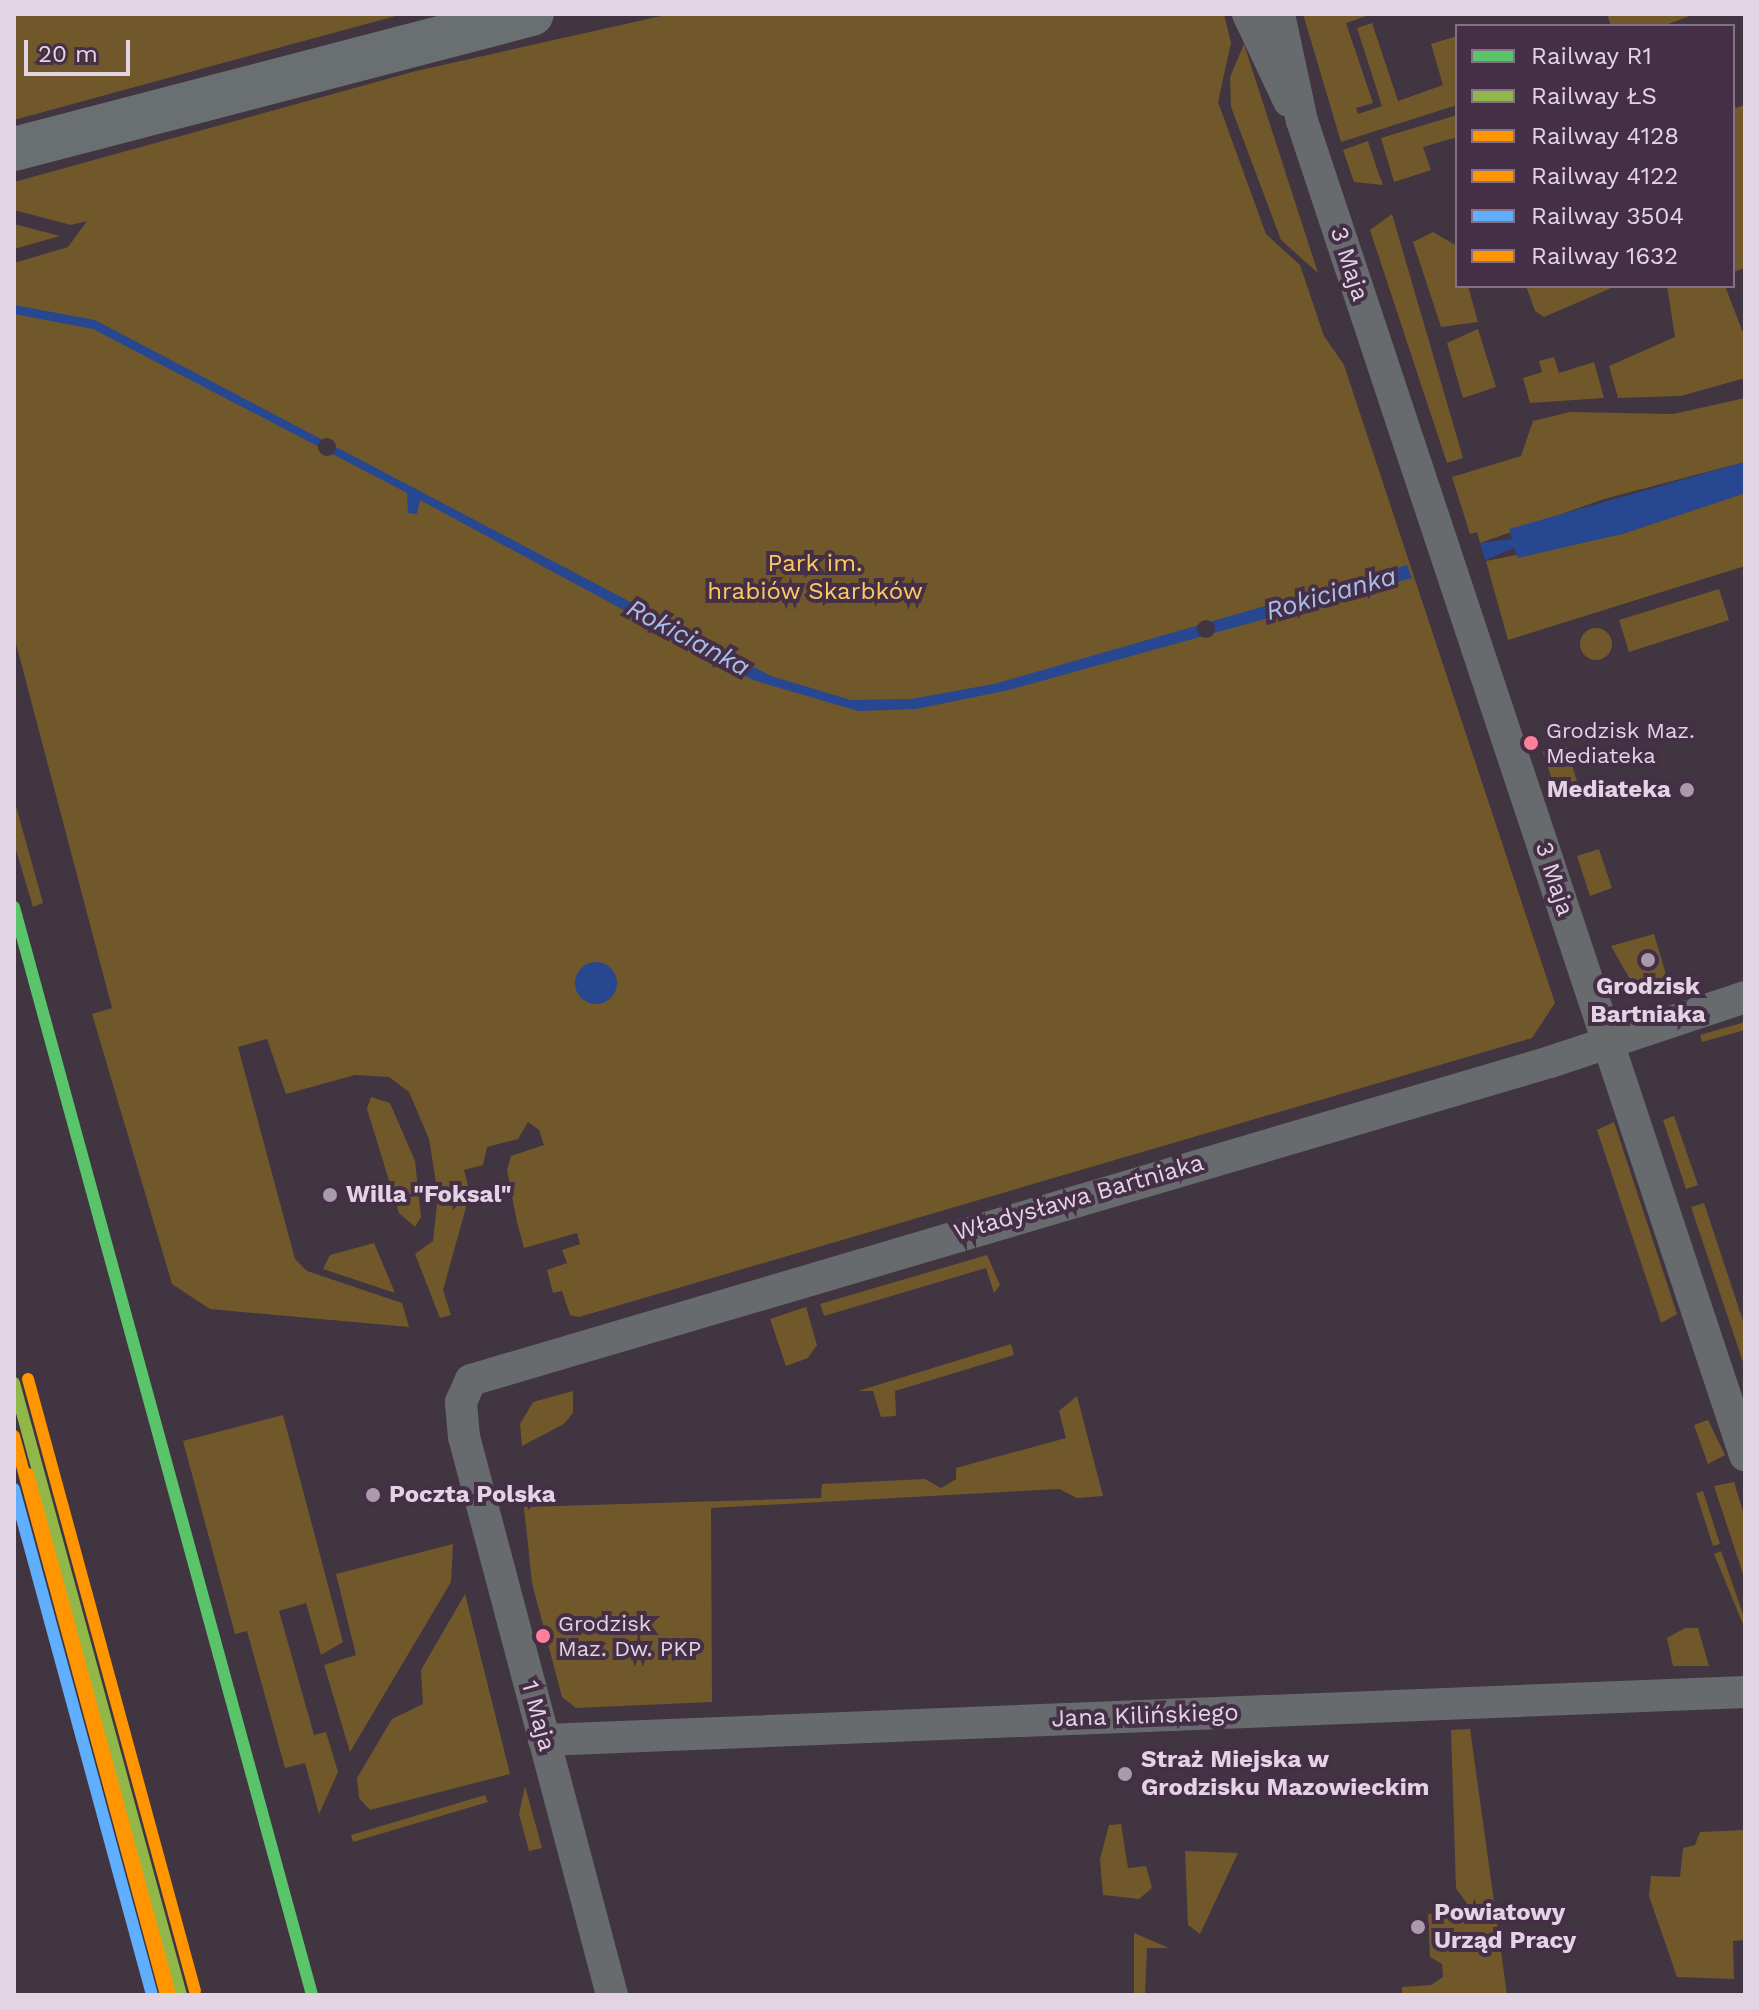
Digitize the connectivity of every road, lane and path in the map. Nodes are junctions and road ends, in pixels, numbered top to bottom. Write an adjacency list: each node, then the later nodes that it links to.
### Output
1 (532, 14): 5 (street)
2 (1248, 14): 4 (street, 3 Maja)
3 (1279, 14): 4 (street, 3 Maja)
4 (1302, 121): 7 (street, 3 Maja)
5 (14, 149)
6 (1745, 997): 7 (street, Władysława Bartniaka)
7 (1608, 1042): 8 (street, Władysława Bartniaka); 9 (street, 3 Maja)
8 (464, 1437): 11 (street, 1 Maja)
9 (1745, 1455)
10 (1745, 1692): 11 (street, Jana Kilińskiego)
11 (544, 1740): 12 (street, 1 Maja)
12 (612, 1995)

